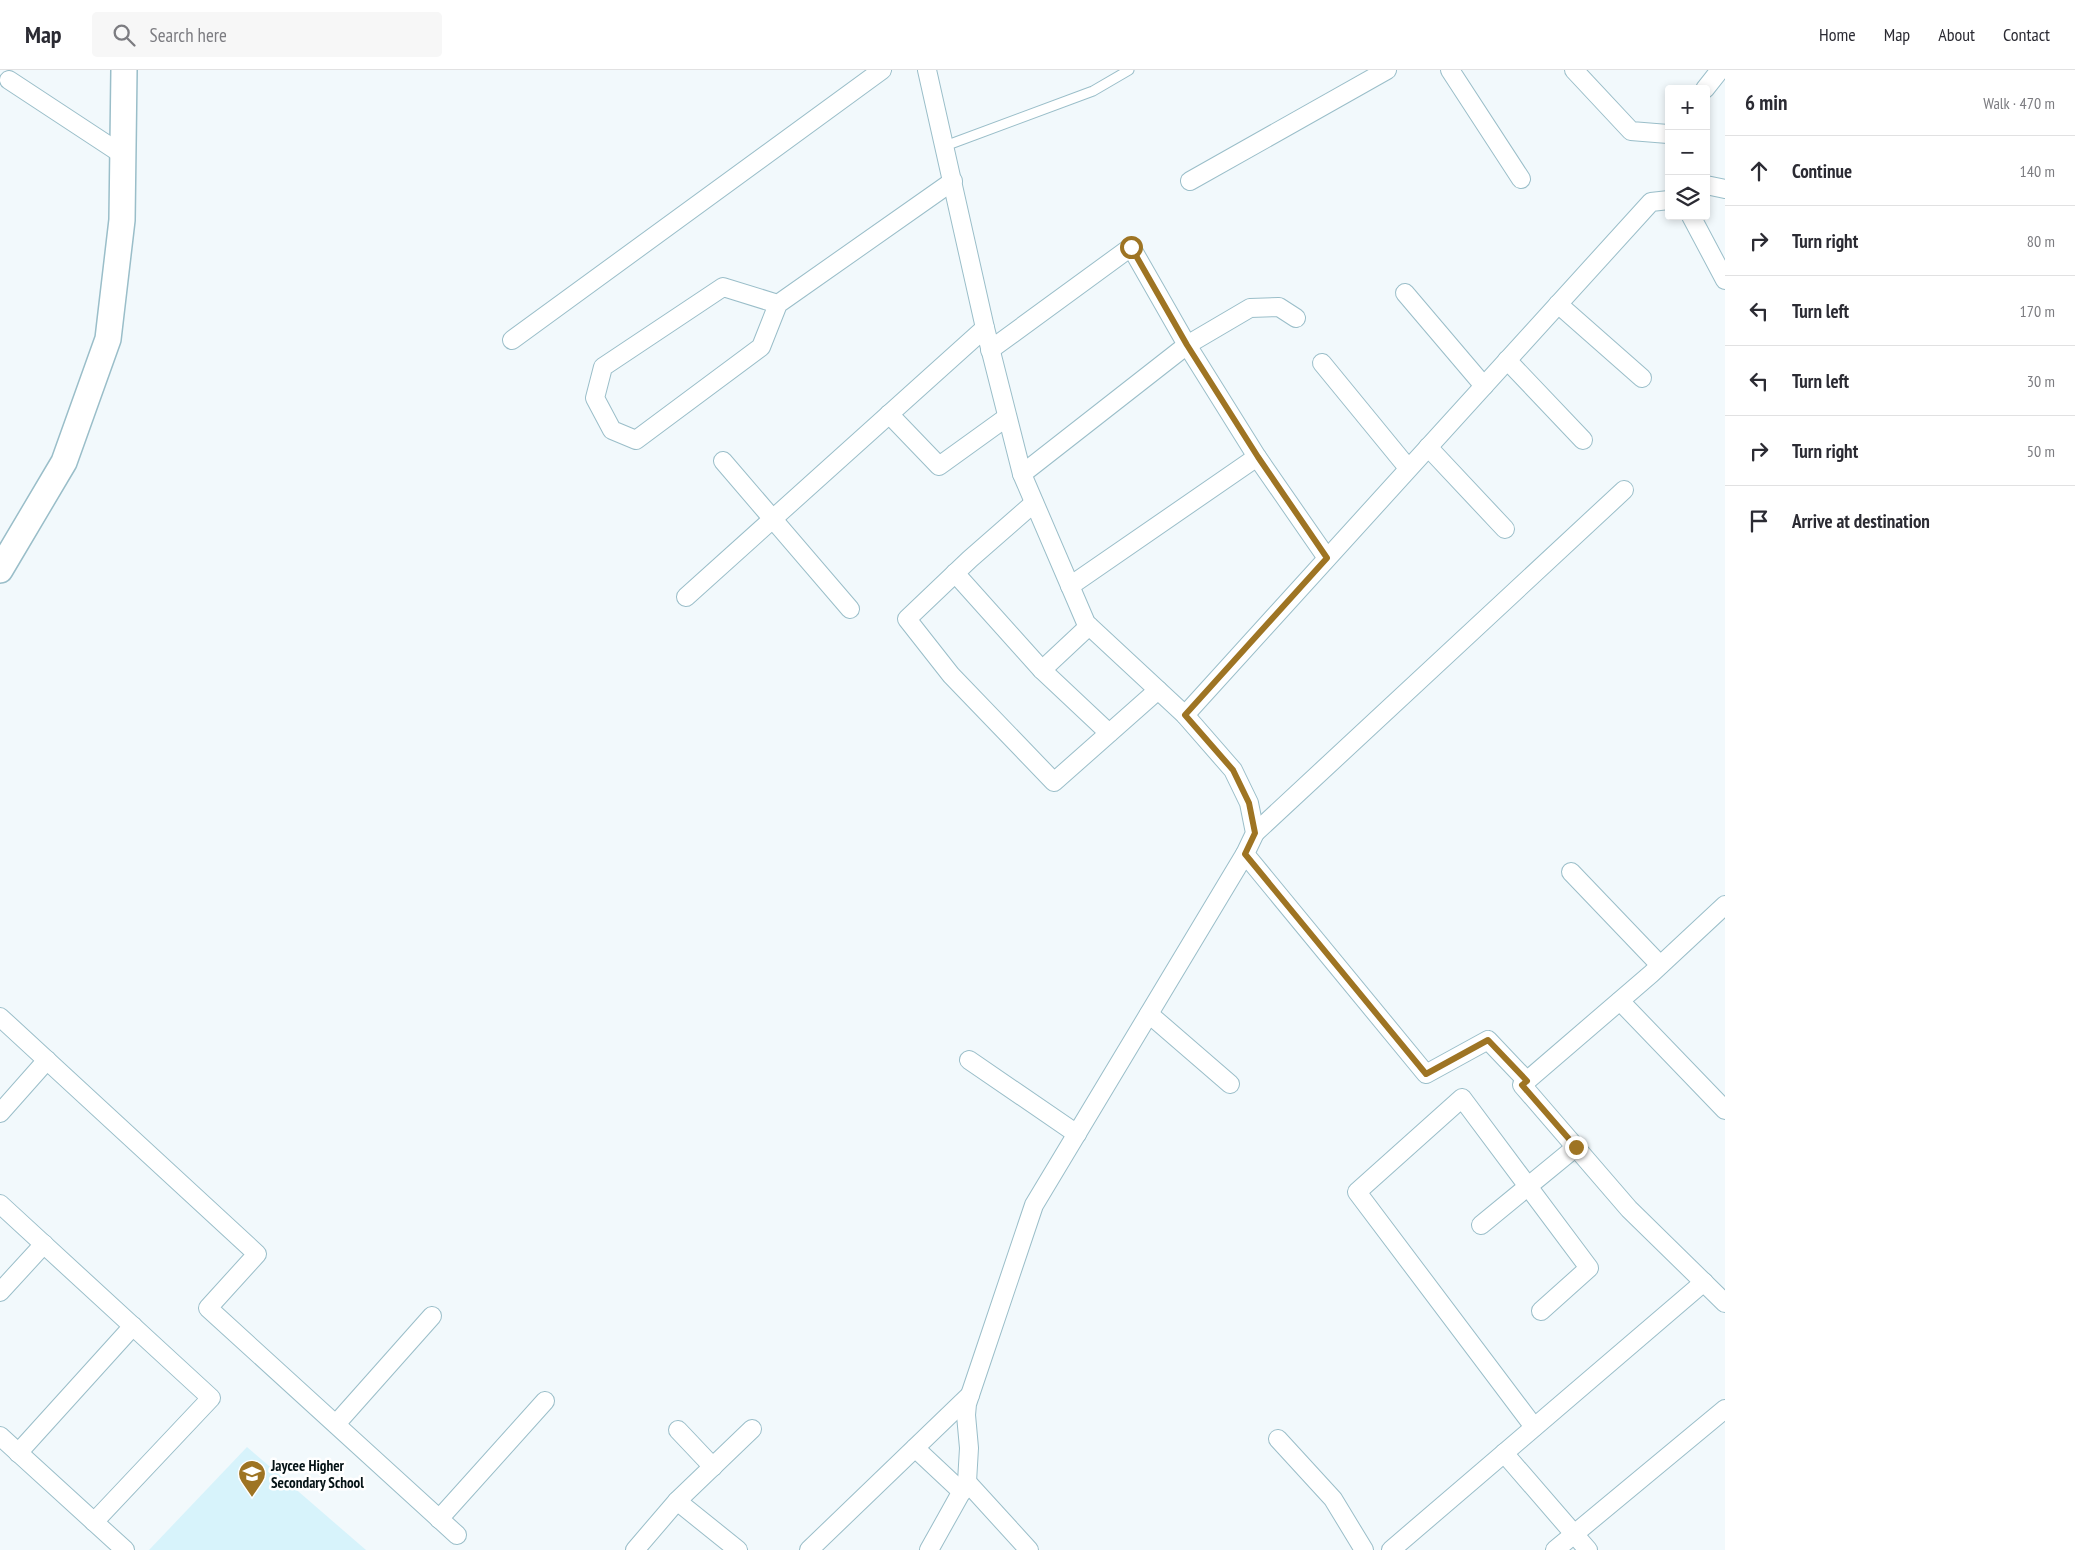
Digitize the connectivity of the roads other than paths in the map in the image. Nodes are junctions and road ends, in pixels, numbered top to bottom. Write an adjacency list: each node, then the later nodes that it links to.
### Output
1 (124, 70): 13 (main road)
2 (882, 70): 27 (street)
3 (927, 70): 12 (street)
4 (1129, 70): 12 (lane)
5 (1387, 70): 16 (street)
6 (1450, 70): 14 (street)
7 (1574, 70): 11 (street)
8 (1720, 70): 10 (street)
9 (9, 80): 13 (street)
10 (1707, 85)
11 (1665, 134)
12 (945, 146): 15 (street)
13 (123, 155): 46 (main road)
14 (1522, 179)
15 (953, 181): 23 (street); 26 (street)
16 (1190, 181)
17 (1710, 186): 18 (street)
18 (1725, 189)
19 (1665, 200): 24 (street)
20 (1693, 220): 21 (street)
21 (1725, 280)
22 (1405, 293): 33 (street)
23 (778, 304): 23 (street)
24 (1558, 304): 30 (street); 32 (street)
25 (1296, 318): 28 (street)
26 (985, 328): 29 (street); 34 (street)
27 (512, 340)
28 (1187, 345): 29 (street); 38 (street); 41 (street)
29 (990, 350): 35 (street)
30 (1507, 360): 33 (street); 36 (street)
31 (1322, 364): 40 (street)
32 (1642, 378)
33 (1484, 386): 37 (street)
34 (889, 414): 35 (street); 44 (street)
35 (1007, 417): 41 (street)
36 (1583, 440)
37 (1428, 447): 40 (street); 45 (street)
38 (1258, 457): 47 (street); 49 (street)
39 (723, 461): 44 (street)
40 (1408, 468): 47 (street)
41 (1022, 474): 43 (street)
42 (1624, 490): 57 (street)
43 (1034, 504): 48 (street); 49 (street)
44 (772, 519): 50 (street); 51 (street)
45 (1505, 529)
46 (4, 553)
47 (1327, 558): 55 (street)
48 (955, 573): 53 (street); 56 (street)
49 (1070, 586): 52 (street)
50 (686, 597)
51 (850, 609)
52 (1089, 626): 53 (street); 54 (street)
53 (1042, 670): 56 (street)
54 (1158, 690): 55 (street); 56 (street)
55 (1185, 715): 57 (street)
56 (1109, 733)
57 (1255, 833): 58 (street)
58 (1245, 854): 63 (street); 67 (street)
59 (1571, 872): 61 (street)
60 (1725, 905): 61 (street)
61 (1660, 965): 62 (street)
62 (1620, 1001): 67 (street); 69 (street)
63 (1149, 1014): 68 (street); 71 (street)
64 (0, 1017): 65 (street)
65 (47, 1060): 70 (street); 86 (street)
66 (969, 1060): 71 (street)
67 (1527, 1081): 72 (street)
68 (1230, 1084)
69 (1725, 1110)
70 (0, 1113)
71 (1077, 1134): 83 (street)
72 (1576, 1147): 73 (street); 77 (street)
73 (1528, 1186): 75 (street); 80 (street); 87 (street)
74 (0, 1204): 76 (street)
75 (1481, 1225)
76 (44, 1244): 78 (street); 82 (street)
77 (1704, 1282): 79 (street); 87 (street)
78 (0, 1292)
79 (1725, 1303)
80 (1541, 1311)
81 (432, 1316): 86 (street)
82 (133, 1326): 93 (street); 99 (street)
83 (970, 1394): 92 (street); 96 (street)
84 (545, 1401): 98 (street)
85 (1725, 1409): 100 (street)
86 (336, 1424): 98 (street)
87 (1534, 1427): 94 (street)
88 (752, 1429): 95 (street)
89 (678, 1430): 95 (street)
90 (0, 1436): 93 (street)
91 (1278, 1439): 108 (street)
92 (915, 1448): 96 (street); 105 (street)
93 (18, 1452): 99 (street)
94 (1504, 1453): 100 (street); 109 (street)
95 (713, 1466): 97 (street)
96 (965, 1487): 106 (street); 107 (street)
97 (677, 1501): 103 (street); 104 (street)
98 (439, 1519): 101 (street)
99 (94, 1522): 102 (street)
100 (1574, 1534): 110 (street); 111 (street)
101 (457, 1536)
102 (124, 1550)
103 (635, 1550)
104 (738, 1550)
105 (809, 1550)
106 (929, 1550)
107 (1029, 1550)
108 (1364, 1550)
109 (1391, 1550)
110 (1555, 1550)
111 (1588, 1550)

